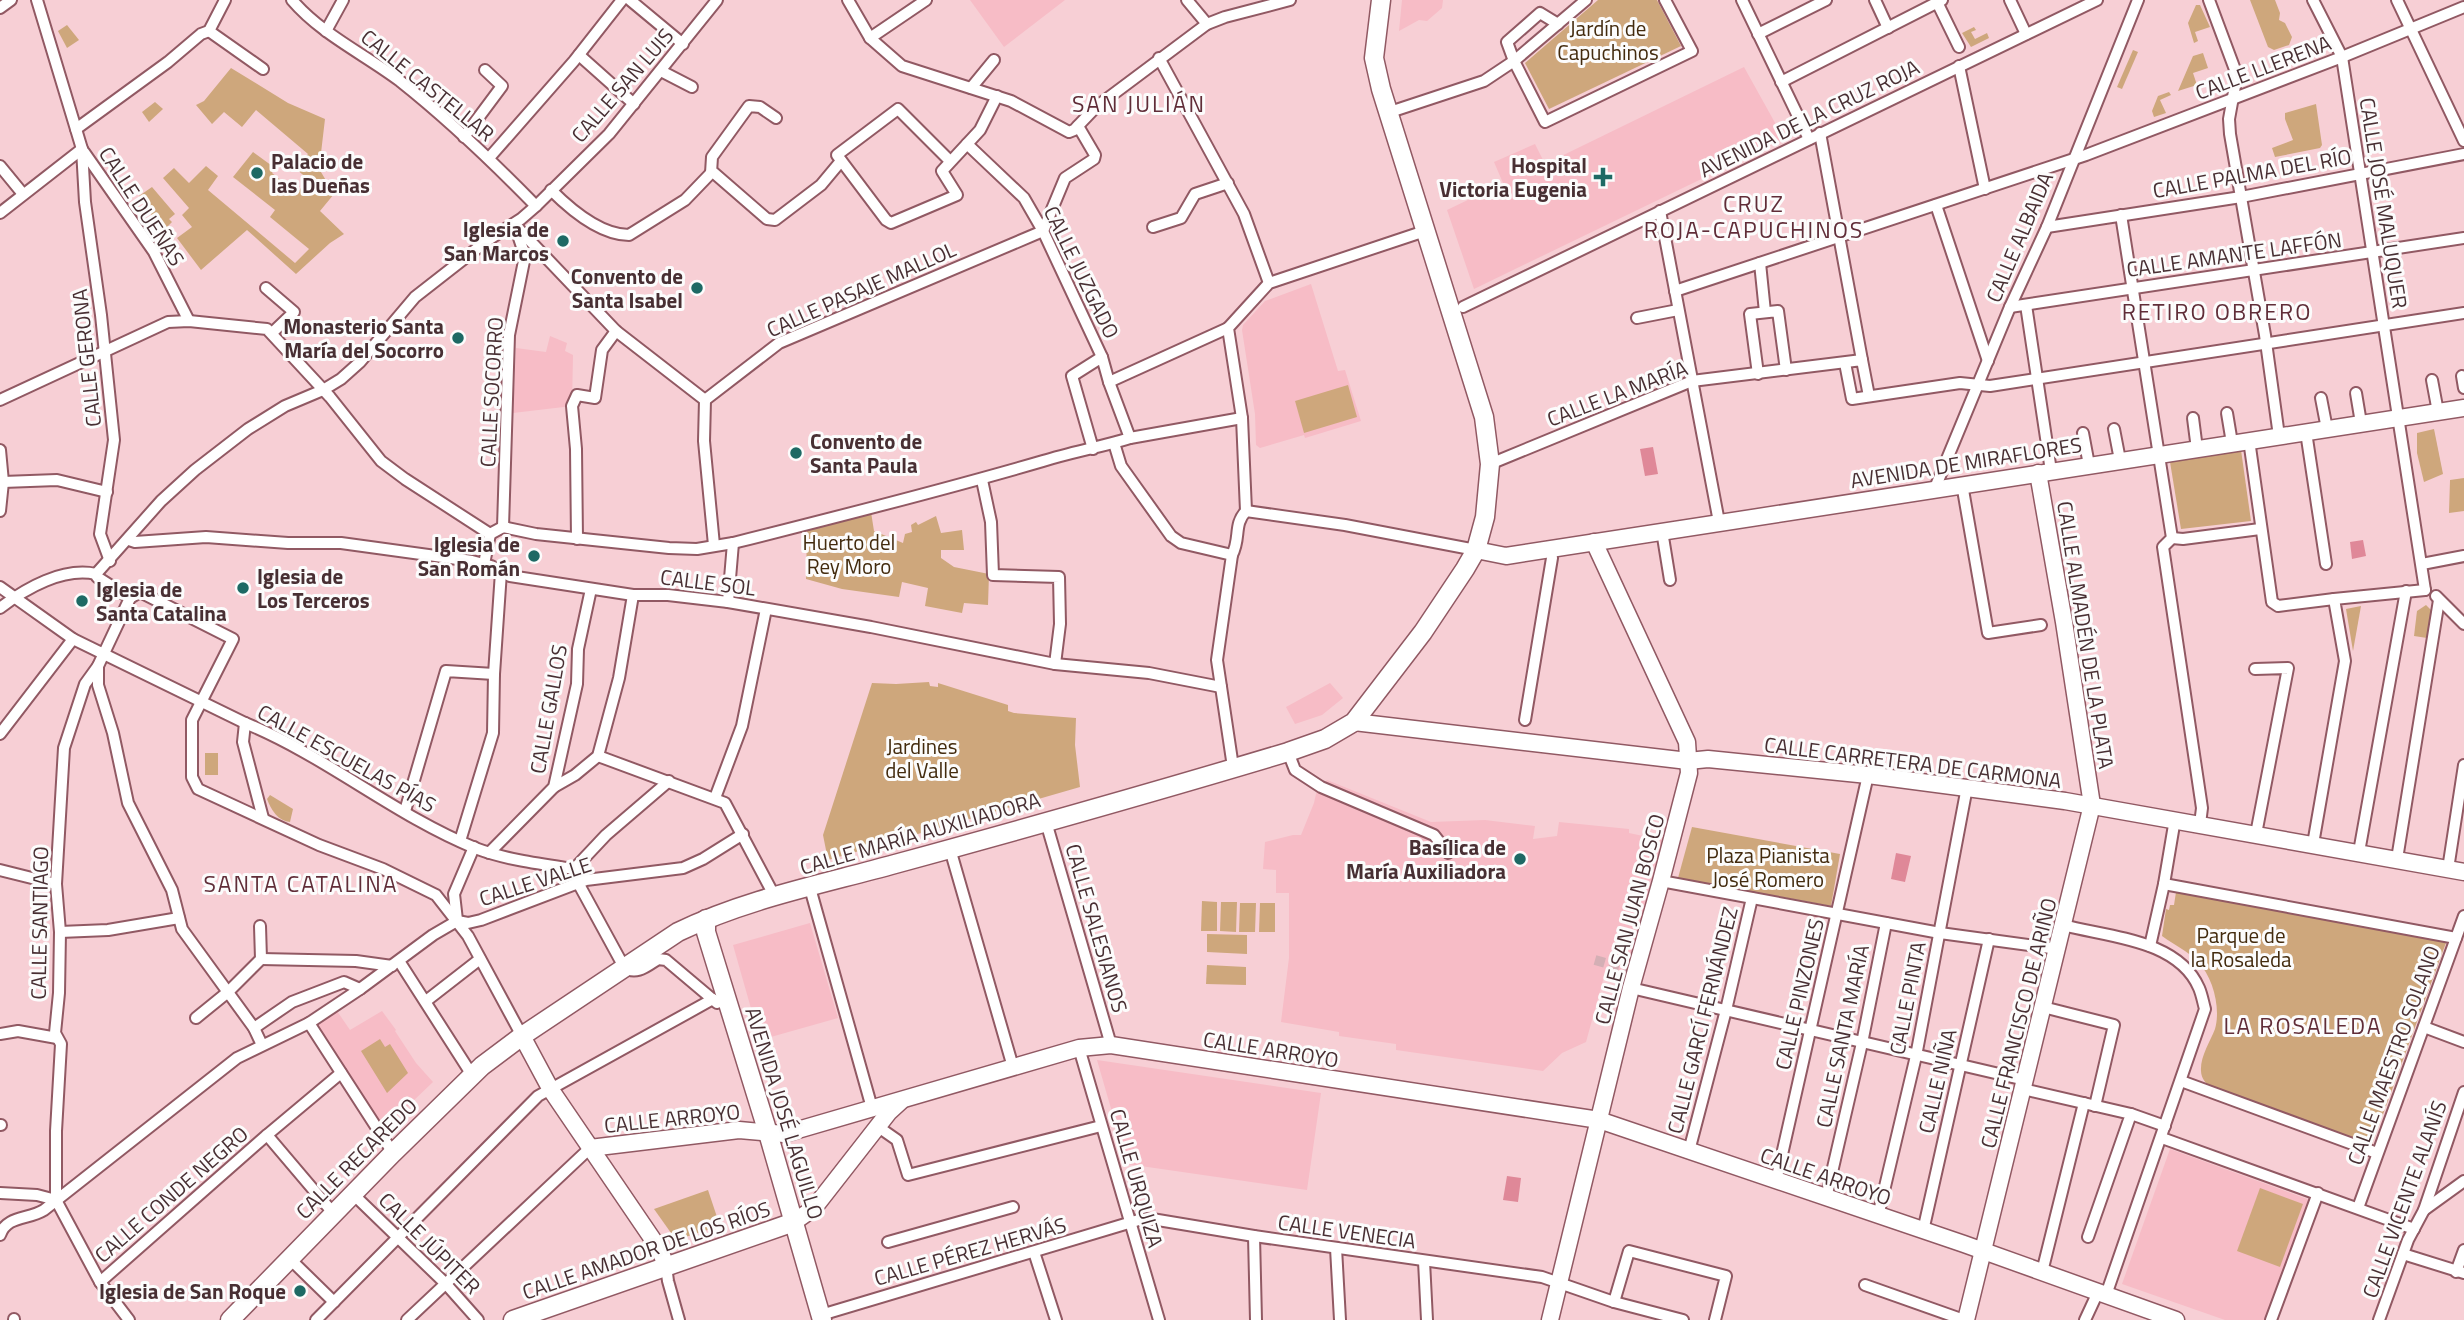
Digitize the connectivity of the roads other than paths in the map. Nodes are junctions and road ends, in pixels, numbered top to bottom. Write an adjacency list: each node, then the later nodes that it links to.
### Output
1 (11, 0): 27 (street)
2 (37, 0): 57 (street)
3 (225, 0): 32 (street)
4 (292, 0): 33 (street, CALLE CASTELLAR)
5 (343, 0): 33 (street)
6 (622, 0): 39 (street)
7 (630, 0): 37 (street)
8 (717, 0): 37 (street, CALLE SAN LUIS)
9 (848, 0): 36 (street)
10 (926, 0): 36 (street)
11 (1187, 0): 28 (street)
12 (1290, 0): 28 (street)
13 (1377, 0): 54 (main road)
14 (1586, 0): 29 (street)
15 (1665, 0): 43 (street)
16 (1742, 0): 34 (street)
17 (1826, 0): 34 (street)
18 (1874, 0): 30 (street)
19 (2010, 0): 35 (street)
20 (2097, 0): 35 (street, AVENIDA DE LA CRUZ ROJA)
21 (2138, 0): 66 (street, CALLE ALBAIDA)
22 (2209, 0): 52 (street)
23 (2313, 0): 40 (street, CALLE JOSÉ MALUQUER)
24 (2397, 0): 31 (street)
25 (1938, 1): 30 (street); 38 (street)
26 (2464, 7): 31 (street, CALLE LLERENA)
27 (0, 8)
28 (1207, 24): 41 (street)
29 (1558, 24): 43 (street); 43 (street)
30 (1888, 28): 48 (street)
31 (2409, 30): 40 (street, CALLE LLERENA); 61 (street)
32 (209, 31): 45 (street); 57 (street)
33 (326, 31): 59 (street, CALLE CASTELLAR)
34 (1758, 34): 48 (street)
35 (2026, 34): 44 (street, AVENIDA DE LA CRUZ ROJA)
36 (870, 38): 50 (street)
37 (683, 44): 47 (street, CALLE SAN LUIS)
38 (1959, 47)
39 (579, 55): 53 (street); 65 (street)
40 (2342, 57): 52 (street, CALLE LLERENA); 71 (street, CALLE JOSÉ MALUQUER)
41 (1159, 58): 56 (street); 72 (street)
42 (994, 60): 50 (street)
43 (1514, 61): 54 (street)
44 (1959, 66): 58 (street, AVENIDA DE LA CRUZ ROJA); 73 (street)
45 (263, 69)
46 (485, 70): 59 (street)
47 (660, 71): 49 (street); 53 (street, CALLE SAN LUIS)
48 (1781, 82): 60 (street)
49 (692, 88)
50 (971, 88): 51 (street)
51 (997, 96): 56 (street); 62 (street)
52 (2232, 99): 66 (street, CALLE LLERENA); 76 (street)
53 (634, 104): 74 (street, CALLE SAN LUIS)
54 (1387, 113): 86 (main road)
55 (776, 118): 70 (street)
56 (1078, 126): 85 (street)
57 (76, 129): 63 (street)
58 (1820, 133): 60 (street, AVENIDA DE LA CRUZ ROJA); 87 (street)
59 (464, 137): 65 (street, CALLE CASTELLAR)
60 (1809, 139): 79 (street, AVENIDA DE LA CRUZ ROJA)
61 (2464, 141)
62 (967, 144): 68 (street); 85 (street, CALLE JUZGADO)
63 (82, 149): 75 (street); 103 (street, CALLE DUEÑAS); 109 (street, CALLE GERONA)
64 (2464, 153): 71 (street, CALLE PALMA DEL RÍO)
65 (489, 158): 78 (street, CALLE CASTELLAR)
66 (2074, 158): 73 (street, CALLE LLERENA); 84 (street, CALLE ALBAIDA)
67 (841, 161): 68 (street); 68 (street); 70 (street)
68 (950, 161)
69 (0, 166): 75 (street)
70 (711, 173): 74 (street)
71 (2360, 174): 76 (street, CALLE PALMA DEL RÍO); 89 (street, CALLE JOSÉ MALUQUER)
72 (1228, 183): 83 (street); 92 (street)
73 (1986, 188): 77 (street, CALLE LLERENA)
74 (551, 190): 78 (street, CALLE SAN LUIS)
75 (23, 194): 80 (street)
76 (2241, 197): 81 (street, CALLE PALMA DEL RÍO); 91 (street)
77 (1936, 205): 87 (street, CALLE LLERENA); 112 (street)
78 (536, 206): 82 (street, CALLE SAN LUIS)
79 (1660, 211): 95 (street); 97 (street, AVENIDA DE LA CRUZ ROJA)
80 (0, 213)
81 (2121, 215): 84 (street, CALLE PALMA DEL RÍO); 94 (street)
82 (510, 226): 106 (street); 124 (street, CALLE SAN LUIS); 161 (street, CALLE SOCORRO)
83 (1153, 227)
84 (2047, 227): 98 (street, CALLE ALBAIDA)
85 (1043, 231): 110 (street, CALLE JUZGADO); 129 (street, CALLE PASAJE MALLOL)
86 (1425, 232): 92 (street); 150 (main road)
87 (1841, 236): 90 (street, CALLE LLERENA); 111 (street)
88 (2464, 238): 89 (street, CALLE AMANTE LAFFÓN)
89 (2372, 253): 91 (street, CALLE AMANTE LAFFÓN); 104 (street, CALLE JOSÉ MALUQUER)
90 (1760, 263): 95 (street, CALLE LLERENA); 100 (street)
91 (2252, 269): 94 (street, CALLE AMANTE LAFFÓN); 108 (street)
92 (1269, 284): 105 (street)
93 (266, 288): 107 (street)
94 (2132, 288): 96 (street, CALLE AMANTE LAFFÓN); 113 (street)
95 (1675, 291): 99 (street)
96 (2026, 305): 98 (street, CALLE AMANTE LAFFÓN); 118 (street)
97 (1463, 307)
98 (2010, 307): 112 (street, CALLE ALBAIDA)
99 (1678, 310): 102 (street); 121 (street)
100 (1765, 312): 115 (street); 116 (street)
101 (2464, 313): 104 (street)
102 (1637, 318)
103 (189, 321): 107 (street); 109 (street)
104 (2383, 326): 108 (street); 135 (street, CALLE JOSÉ MALUQUER)
105 (1228, 328): 120 (street); 133 (street)
106 (616, 331): 129 (street); 166 (street)
107 (273, 332): 124 (street)
108 (2266, 344): 113 (street); 141 (street)
109 (103, 351): 128 (street); 157 (street, CALLE GERONA)
110 (1102, 358): 120 (street, CALLE JUZGADO); 145 (street)
111 (1862, 360): 114 (street, CALLE LA MARÍA); 126 (street)
112 (1988, 361): 122 (street, CALLE ALBAIDA)
113 (2144, 362): 118 (street); 148 (street)
114 (1845, 363): 115 (street, CALLE LA MARÍA); 126 (street)
115 (1786, 370): 116 (street, CALLE LA MARÍA)
116 (1758, 373): 121 (street, CALLE LA MARÍA)
117 (2462, 376): 123 (street)
118 (2037, 379): 122 (street); 152 (street)
119 (2432, 380): 131 (street)
120 (1109, 382): 142 (street, CALLE JUZGADO)
121 (1692, 382): 150 (street, CALLE LA MARÍA); 160 (street)
122 (1978, 385): 126 (street); 156 (street, CALLE ALBAIDA)
123 (2464, 388)
124 (323, 390): 164 (street); 167 (street, CALLE SAN LUIS)
125 (2356, 393): 136 (street)
126 (1869, 396)
127 (2321, 398): 138 (street)
128 (0, 400)
129 (705, 400): 170 (street)
130 (2464, 408): 131 (main road, AVENIDA DE MIRAFLORES)
131 (2438, 412): 135 (main road, AVENIDA DE MIRAFLORES)
132 (2227, 413): 143 (street)
133 (1242, 418): 142 (street); 159 (street)
134 (2193, 418): 146 (street)
135 (2397, 418): 136 (main road, AVENIDA DE MIRAFLORES); 178 (street, CALLE JOSÉ MALUQUER)
136 (2361, 423): 138 (main road, AVENIDA DE MIRAFLORES)
137 (2114, 429): 149 (street)
138 (2327, 429): 139 (main road, AVENIDA DE MIRAFLORES)
139 (2306, 432): 141 (main road, AVENIDA DE MIRAFLORES); 177 (street)
140 (2084, 433): 151 (street)
141 (2279, 436): 143 (main road, AVENIDA DE MIRAFLORES)
142 (1130, 438): 144 (street)
143 (2241, 442): 146 (main road, AVENIDA DE MIRAFLORES); 162 (street)
144 (1114, 443): 145 (street); 172 (street)
145 (1093, 449): 153 (street)
146 (2197, 449): 148 (main road, AVENIDA DE MIRAFLORES)
147 (0, 450): 154 (street)
148 (2158, 454): 149 (main road, AVENIDA DE MIRAFLORES); 165 (street)
149 (2120, 460): 151 (main road, AVENIDA DE MIRAFLORES)
150 (1490, 464): 171 (main road)
151 (2090, 465): 152 (main road, AVENIDA DE MIRAFLORES)
152 (2044, 472): 155 (main road, AVENIDA DE MIRAFLORES); 218 (main road, CALLE ALMADÉN DE LA PLATA)
153 (982, 480): 169 (street); 198 (street)
154 (3, 482): 157 (street); 158 (street)
155 (1962, 484): 156 (main road, AVENIDA DE MIRAFLORES); 195 (street)
156 (1935, 488): 160 (main road, AVENIDA DE MIRAFLORES)
157 (107, 492): 175 (street, CALLE GERONA)
158 (0, 511)
159 (1247, 511): 171 (street); 172 (street)
160 (1719, 522): 163 (main road, AVENIDA DE MIRAFLORES)
161 (503, 527): 164 (street); 166 (street)
162 (2260, 529): 165 (street); 189 (street)
163 (1662, 531): 168 (main road, AVENIDA DE MIRAFLORES); 181 (street)
164 (490, 534): 176 (street)
165 (2172, 538): 223 (street)
166 (577, 539): 170 (street)
167 (129, 540): 175 (street, CALLE SAN LUIS); 176 (street, CALLE SOL)
168 (1594, 542): 171 (main road, AVENIDA DE MIRAFLORES); 210 (main road, CALLE SAN JUAN BOSCO)
169 (733, 543): 170 (street); 191 (street)
170 (714, 545)
171 (1476, 550): 206 (main road)
172 (1232, 555): 202 (street)
173 (2464, 556): 178 (street)
174 (1552, 558): 204 (street)
175 (110, 561): 180 (street, CALLE SAN LUIS)
176 (484, 564): 179 (street, CALLE SOL)
177 (2326, 564)
178 (2422, 564): 184 (street, CALLE JOSÉ MALUQUER)
179 (501, 572): 183 (street, CALLE SOL); 201 (street)
180 (96, 574): 187 (street); 188 (street)
181 (1670, 580)
182 (0, 587): 187 (street, CALLE ESCUELAS PÍAS)
183 (591, 589): 186 (street, CALLE SOL); 215 (street, CALLE GALLOS)
184 (2425, 590): 185 (street); 190 (street)
185 (2406, 591): 189 (street); 230 (street)
186 (632, 595): 191 (street, CALLE SOL); 209 (street)
187 (14, 597): 192 (street); 196 (street, CALLE ESCUELAS PÍAS)
188 (130, 598): 197 (street, CALLE SANTIAGO); 203 (street)
189 (2334, 599): 227 (street)
190 (2439, 600): 194 (street); 233 (street)
191 (728, 603): 193 (street, CALLE SOL)
192 (0, 608)
193 (766, 609): 198 (street, CALLE SOL); 217 (street)
194 (2464, 624)
195 (2041, 625)
196 (73, 639): 197 (street, CALLE ESCUELAS PÍAS); 207 (street)
197 (104, 655): 199 (street, CALLE SANTIAGO); 203 (street, CALLE ESCUELAS PÍAS)
198 (1055, 664): 202 (street, CALLE SOL)
199 (98, 667): 239 (street, CALLE SANTIAGO); 246 (street)
200 (2255, 669): 225 (street)
201 (494, 674): 219 (street); 226 (street)
202 (1221, 687): 212 (street)
203 (202, 702): 205 (street, CALLE ESCUELAS PÍAS); 220 (street)
204 (1525, 720)
205 (246, 723): 219 (street, CALLE ESCUELAS PÍAS); 220 (street)
206 (1361, 723): 208 (main road, CALLE MARÍA AUXILIADORA); 210 (main road, CALLE CARRETERA DE CARMONA)
207 (0, 734)
208 (1289, 752): 212 (main road, CALLE MARÍA AUXILIADORA); 232 (street)
209 (598, 757): 214 (street); 215 (street)
210 (1688, 761): 213 (main road, CALLE CARRETERA DE CARMONA); 237 (main road, CALLE SAN JUAN BOSCO)
211 (2464, 765): 236 (street)
212 (1234, 767): 222 (main road, CALLE MARÍA AUXILIADORA)
213 (1868, 775): 216 (main road, CALLE CARRETERA DE CARMONA); 244 (street, CALLE PINZONES)
214 (669, 781): 217 (street); 234 (street)
215 (554, 787): 231 (street, CALLE GALLOS)
216 (1967, 787): 218 (main road, CALLE CARRETERA DE CARMONA); 253 (street, CALLE PINTA)
217 (715, 798): 224 (street)
218 (2092, 805): 221 (main road, CALLE CARRETERA DE CARMONA); 250 (main road, CALLE FRANCISCO DE ARIÑO)
219 (405, 811): 226 (street, CALLE ESCUELAS PÍAS)
220 (263, 818): 247 (street)
221 (2175, 819): 223 (main road, CALLE CARRETERA DE CARMONA); 240 (street)
222 (1046, 822): 229 (main road, CALLE MARÍA AUXILIADORA); 282 (street, CALLE SALESIANOS)
223 (2200, 824): 225 (main road, CALLE CARRETERA DE CARMONA)
224 (743, 834): 238 (street, CALLE VALLE); 242 (street)
225 (2256, 834): 227 (main road, CALLE CARRETERA DE CARMONA)
226 (460, 841): 228 (street, CALLE ESCUELAS PÍAS)
227 (2314, 844): 230 (main road, CALLE CARRETERA DE CARMONA)
228 (474, 847): 231 (street, CALLE ESCUELAS PÍAS); 247 (street)
229 (950, 849): 241 (main road, CALLE MARÍA AUXILIADORA); 285 (street)
230 (2358, 852): 233 (main road, CALLE CARRETERA DE CARMONA)
231 (489, 853): 234 (street, CALLE ESCUELAS PÍAS)
232 (1448, 853)
233 (2397, 859): 236 (main road, CALLE CARRETERA DE CARMONA)
234 (574, 869): 238 (street)
235 (0, 870): 239 (street)
236 (2456, 870)
237 (1661, 881): 243 (street); 263 (main road, CALLE SAN JUAN BOSCO)
238 (577, 883): 247 (street, CALLE VALLE); 262 (street)
239 (56, 884): 252 (street, CALLE SANTIAGO)
240 (2164, 884): 254 (street); 256 (street)
241 (810, 888): 242 (main road, CALLE MARÍA AUXILIADORA); 295 (street)
242 (775, 897): 249 (main road, CALLE MARÍA AUXILIADORA)
243 (1752, 898): 244 (street); 269 (street, CALLE GARCÍ FERNÁNDEZ)
244 (1837, 914): 248 (street); 275 (street, CALLE PINZONES)
245 (2464, 916): 254 (street, CALLE MAESTRO SOLANO)
246 (179, 918): 252 (street); 265 (street)
247 (457, 921): 260 (street); 261 (street)
248 (1886, 923): 253 (street); 280 (street, CALLE SANTA MARÍA)
249 (706, 925): 258 (main road, CALLE MARÍA AUXILIADORA); 270 (main road, AVENIDA JOSÉ LAGUILLO)
250 (2063, 925): 256 (street); 257 (main road, CALLE FRANCISCO DE ARIÑO)
251 (260, 926): 259 (street)
252 (60, 932): 278 (street, CALLE SANTIAGO)
253 (1940, 933): 255 (street); 284 (street, CALLE PINTA)
254 (2456, 938): 273 (street, CALLE MAESTRO SOLANO)
255 (1989, 939): 257 (street); 286 (street, CALLE NIÑA)
256 (2150, 946): 289 (street)
257 (2058, 948): 268 (main road, CALLE FRANCISCO DE ARIÑO)
258 (656, 953): 262 (main road, CALLE MARÍA AUXILIADORA); 266 (street)
259 (261, 959): 261 (street); 265 (street)
260 (480, 959): 267 (street); 277 (street)
261 (395, 964): 264 (street); 267 (street)
262 (631, 969): 277 (main road, CALLE MARÍA AUXILIADORA)
263 (1631, 976): 269 (street); 297 (main road, CALLE SAN JUAN BOSCO)
264 (360, 989): 272 (street); 274 (street)
265 (228, 992): 271 (street); 274 (street)
266 (713, 999): 270 (street); 291 (street)
267 (426, 1001): 288 (street)
268 (2043, 1007): 290 (main road, CALLE FRANCISCO DE ARIÑO); 294 (street)
269 (1726, 1010): 275 (street); 305 (street, CALLE GARCÍ FERNÁNDEZ)
270 (731, 1015): 301 (main road, AVENIDA JOSÉ LAGUILLO)
271 (197, 1018)
272 (309, 1023): 281 (street); 287 (street)
273 (2424, 1027): 279 (street); 307 (street, CALLE MAESTRO SOLANO)
274 (254, 1028): 281 (street)
275 (1810, 1030): 280 (street); 308 (street, CALLE PINZONES)
276 (3, 1033): 278 (street)
277 (522, 1036): 288 (main road, CALLE RECAREDO); 291 (main road)
278 (57, 1038): 314 (street, CALLE SANTIAGO)
279 (2464, 1042)
280 (1862, 1043): 284 (street); 313 (street, CALLE SANTA MARÍA)
281 (262, 1045): 314 (street)
282 (1111, 1045): 283 (main road, CALLE ARROYO); 297 (main road, CALLE ARROYO)
283 (1079, 1048): 285 (main road, CALLE ARROYO); 298 (street, CALLE URQUIZA)
284 (1916, 1056): 286 (street); 319 (street, CALLE PINTA)
285 (1013, 1066): 293 (main road, CALLE ARROYO)
286 (1961, 1066): 290 (street); 323 (street, CALLE NIÑA)
287 (341, 1073): 302 (street, CALLE CONDE NEGRO); 306 (street)
288 (472, 1075): 306 (main road, CALLE RECAREDO)
289 (2181, 1081): 299 (street); 307 (street)
290 (2024, 1085): 294 (street); 331 (main road, CALLE FRANCISCO DE ARIÑO)
291 (551, 1090): 304 (main road); 326 (street)
292 (2464, 1092): 317 (street, CALLE VICENTE ALANÍS)
293 (909, 1096): 295 (main road, CALLE ARROYO); 300 (main road)
294 (2090, 1105): 296 (street); 337 (street)
295 (866, 1109): 300 (street); 301 (main road, CALLE ARROYO)
296 (2131, 1114): 299 (street); 327 (street)
297 (1599, 1120): 305 (main road, CALLE ARROYO); 340 (main road, CALLE SAN JUAN BOSCO)
298 (1101, 1126): 300 (street); 321 (street, CALLE URQUIZA)
299 (2165, 1126): 303 (street)
300 (873, 1131): 320 (main road)
301 (768, 1133): 304 (main road, CALLE ARROYO); 320 (main road, AVENIDA JOSÉ LAGUILLO)
302 (267, 1135): 318 (street); 339 (street, CALLE CONDE NEGRO)
303 (2162, 1138): 312 (street); 343 (street)
304 (590, 1148): 336 (main road); 341 (street, CALLE ARROYO)
305 (1689, 1150): 308 (main road, CALLE ARROYO)
306 (393, 1153): 311 (main road, CALLE RECAREDO)
307 (2377, 1153): 316 (street, CALLE MAESTRO SOLANO)
308 (1776, 1181): 313 (main road, CALLE ARROYO)
309 (2464, 1181): 317 (street)
310 (0, 1193): 314 (street)
311 (353, 1194): 318 (main road, CALLE RECAREDO); 326 (street, CALLE JÚPITER)
312 (2318, 1194): 316 (street); 365 (street)
313 (1826, 1198): 319 (main road, CALLE ARROYO)
314 (56, 1200): 324 (street); 339 (street)
315 (1013, 1207): 328 (street)
316 (2358, 1208): 322 (street)
317 (2424, 1210): 322 (street, CALLE VICENTE ALANÍS)
318 (334, 1214): 334 (main road, CALLE RECAREDO)
319 (1878, 1216): 323 (main road, CALLE ARROYO)
320 (794, 1222): 336 (main road, CALLE AMADOR DE LOS RÍOS); 346 (main road, AVENIDA JOSÉ LAGUILLO)
321 (1130, 1224): 325 (street, CALLE VENECIA); 332 (street, CALLE PÉREZ HERVÁS); 355 (street, CALLE URQUIZA)
322 (2414, 1229): 333 (street, CALLE VICENTE ALANÍS)
323 (1923, 1231): 331 (main road, CALLE ARROYO)
324 (0, 1235)
325 (1254, 1236): 329 (street, CALLE VENECIA); 356 (street)
326 (398, 1237): 341 (street, CALLE JÚPITER); 344 (street)
327 (2088, 1237)
328 (888, 1242)
329 (1336, 1248): 335 (street, CALLE VENECIA); 357 (street)
330 (2464, 1250): 338 (street)
331 (1983, 1251): 337 (main road, CALLE ARROYO); 362 (main road, CALLE FRANCISCO DE ARIÑO)
332 (1034, 1252): 346 (street, CALLE PÉREZ HERVÁS); 354 (street)
333 (2403, 1254): 338 (street); 366 (street, CALLE VICENTE ALANÍS)
334 (290, 1259): 344 (street); 348 (main road, CALLE RECAREDO)
335 (1424, 1261): 340 (street, CALLE VENECIA); 358 (street)
336 (666, 1266): 352 (main road, CALLE AMADOR DE LOS RÍOS); 353 (street)
337 (2042, 1272): 343 (main road, CALLE ARROYO)
338 (2460, 1273)
339 (100, 1282): 347 (street)
340 (1560, 1283): 345 (street, CALLE VENECIA); 359 (main road, CALLE SAN JUAN BOSCO)
341 (446, 1284): 350 (street, CALLE ARROYO); 351 (street, CALLE JÚPITER)
342 (1865, 1286): 362 (street)
343 (2102, 1293): 363 (street); 364 (main road, CALLE ARROYO)
344 (334, 1302): 349 (street)
345 (1614, 1302): 360 (street, CALLE VENECIA); 361 (street)
346 (822, 1317)
347 (129, 1320)
348 (231, 1320)
349 (316, 1320)
350 (407, 1320)
351 (478, 1320)
352 (513, 1320)
353 (679, 1320)
354 (1056, 1320)
355 (1159, 1320)
356 (1256, 1320)
357 (1339, 1320)
358 (1427, 1320)
359 (1550, 1320)
360 (1683, 1320)
361 (1715, 1320)
362 (1965, 1320)
363 (2085, 1320)
364 (2176, 1320)
365 (2271, 1320)
366 (2379, 1320)

